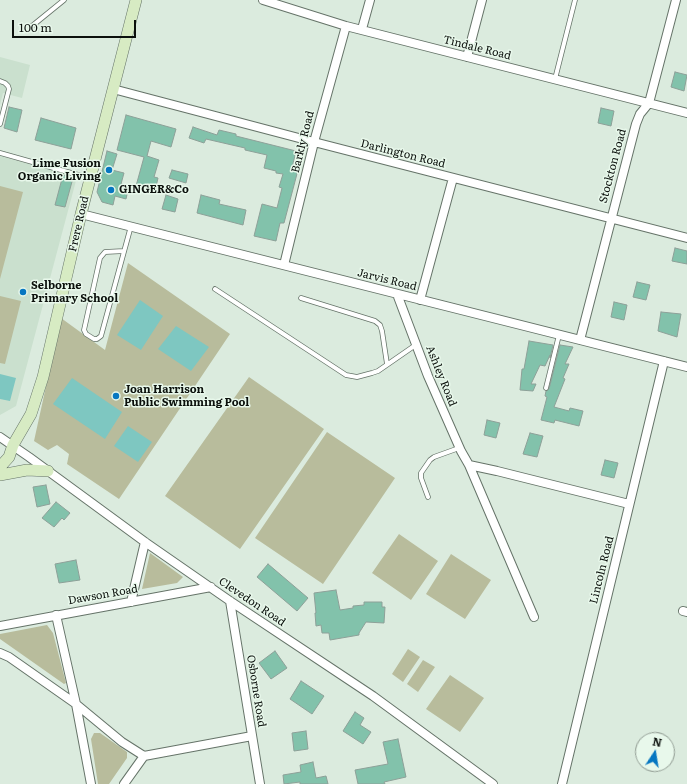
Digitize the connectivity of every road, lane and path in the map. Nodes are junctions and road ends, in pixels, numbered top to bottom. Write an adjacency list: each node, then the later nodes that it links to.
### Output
1 (64, 0): 8 (lane)
2 (136, 0): 14 (street, Frere Road)
3 (263, 0): 9 (street, Tindale Road)
4 (370, 0): 10 (street)
5 (482, 0): 11 (street)
6 (574, 0): 12 (lane)
7 (676, 0): 15 (street, Stockton Road)
8 (32, 26)
9 (346, 26): 10 (street, Tindale Road); 18 (street, Barkly Road)
10 (362, 29): 11 (street, Tindale Road)
11 (467, 57): 12 (street, Tindale Road)
12 (556, 79): 15 (street, Tindale Road)
13 (0, 81): 17 (lane)
14 (113, 89): 18 (street, Darlington Road); 20 (street, Frere Road)
15 (649, 103): 16 (street, Tindale Road); 23 (street, Stockton Road)
16 (687, 113)
17 (0, 124)
18 (314, 142): 21 (street, Darlington Road); 27 (street, Barkly Road)
19 (0, 153): 20 (lane)
20 (90, 178): 22 (street, Frere Road)
21 (453, 178): 23 (street, Darlington Road); 31 (street)
22 (81, 214): 24 (street, Jarvis Road); 40 (street, Frere Road)
23 (610, 218): 25 (street, Darlington Road); 33 (street, Stockton Road)
24 (131, 226): 26 (lane); 27 (street, Jarvis Road)
25 (687, 238)
26 (124, 251): 26 (lane)
27 (284, 265): 29 (street, Jarvis Road)
28 (214, 289): 36 (lane)
29 (397, 294): 31 (street, Jarvis Road); 34 (street, Ashley Road)
30 (301, 298): 36 (lane)
31 (420, 300): 32 (street, Jarvis Road)
32 (559, 335): 33 (street, Jarvis Road); 38 (lane)
33 (580, 340): 35 (street, Jarvis Road)
34 (417, 344): 36 (lane); 41 (street, Ashley Road)
35 (664, 361): 37 (street, Jarvis Road); 48 (street, Lincoln Road)
36 (388, 364)
37 (687, 367)
38 (546, 388)
39 (0, 437): 40 (street, Clevedon Road)
40 (13, 445): 42 (street); 45 (street, Clevedon Road)
41 (459, 448): 43 (street, Ashley Road); 47 (lane)
42 (3, 452): 44 (street)
43 (469, 466): 48 (street); 54 (street, Ashley Road)
44 (0, 467)
45 (48, 471): 46 (street); 49 (street, Clevedon Road)
46 (0, 475)
47 (428, 497)
48 (629, 504): 64 (street, Lincoln Road)
49 (145, 542): 50 (street, Clevedon Road); 52 (street)
50 (210, 587): 51 (street, Clevedon Road); 52 (street, Dawson Road)
51 (230, 601): 58 (street, Osborne Road); 63 (street, Clevedon Road)
52 (131, 602): 53 (street, Dawson Road)
53 (56, 615): 55 (street, Dawson Road); 57 (street)
54 (534, 617)
55 (0, 626)
56 (0, 653): 57 (street)
57 (76, 704): 59 (street); 60 (street)
58 (252, 736): 59 (street); 62 (street, Osborne Road)
59 (144, 756): 61 (street)
60 (91, 784)
61 (124, 784)
62 (260, 784)
63 (493, 784)
64 (562, 784)

